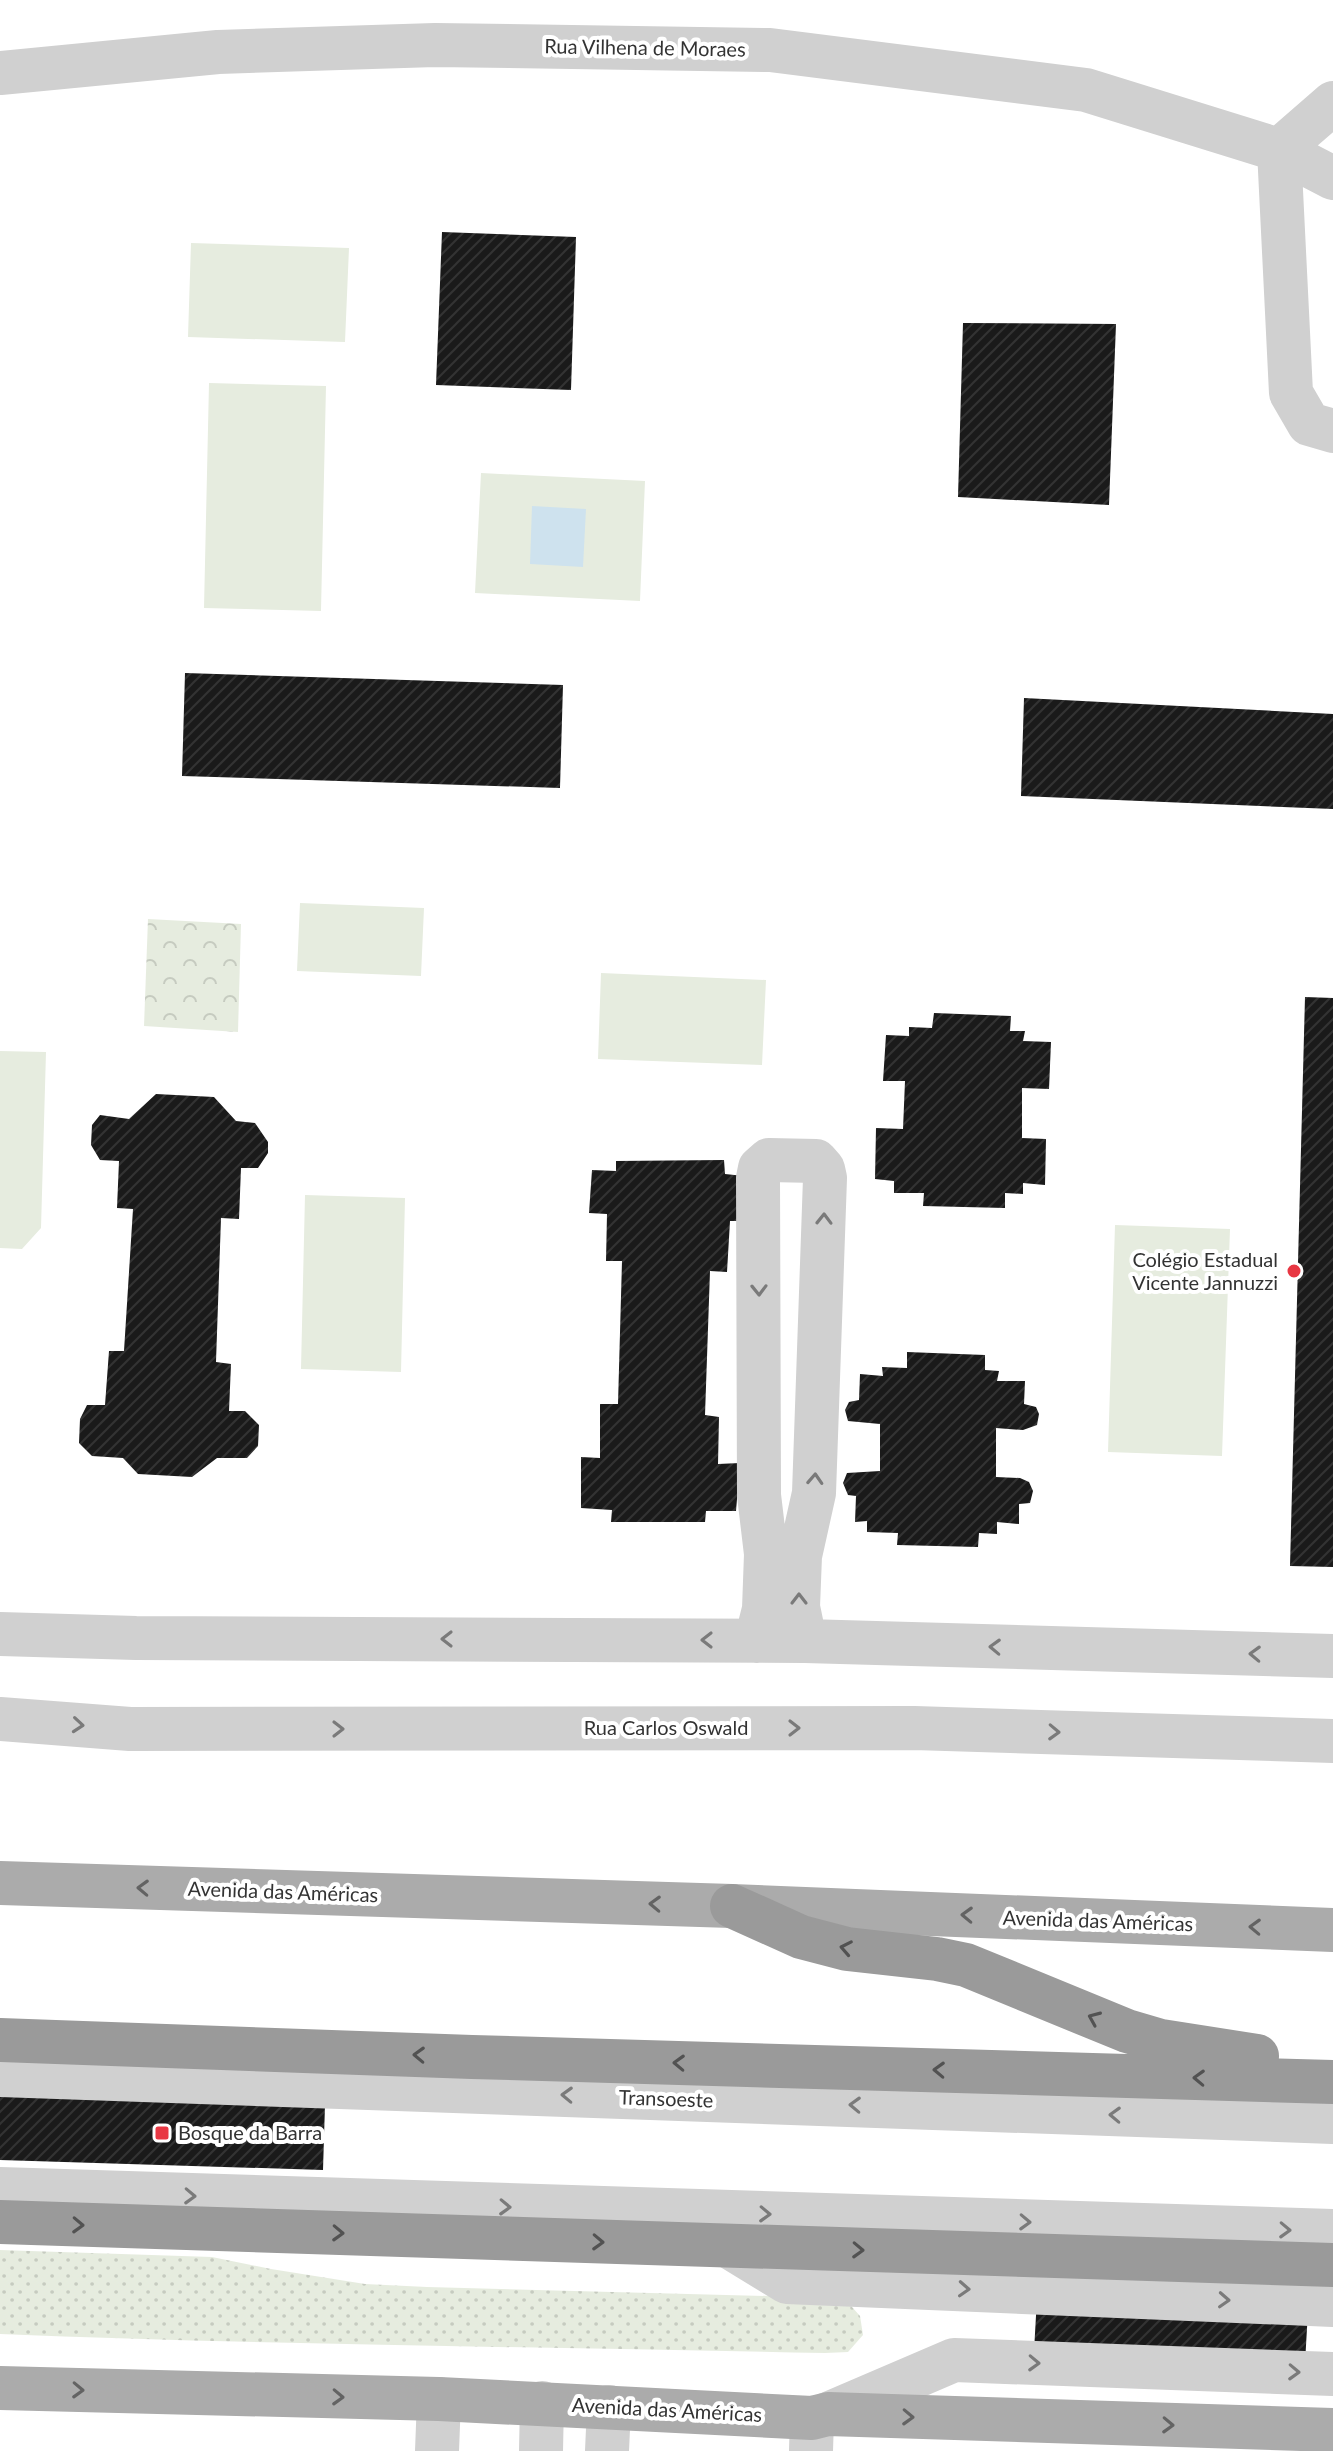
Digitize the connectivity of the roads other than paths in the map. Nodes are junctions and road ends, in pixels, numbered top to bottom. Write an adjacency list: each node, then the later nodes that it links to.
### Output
1 (0, 73): 3 (street, Rua Vilhena de Moraes)
2 (1333, 103): 3 (street)
3 (1279, 150): 4 (street, Rua Vilhena de Moraes); 5 (street)
4 (1333, 178)
5 (1333, 431)
6 (0, 1634): 7 (street, one-way to 6)
7 (756, 1641): 8 (street); 8 (street, one-way to 7)
8 (805, 1641): 9 (street, one-way to 8)
9 (1333, 1656)
10 (0, 1719): 11 (street, Rua Carlos Oswald, one-way to 11)
11 (1333, 1741)
12 (0, 1883): 13 (main road, Avenida das Américas, one-way to 12)
13 (732, 1906): 14 (main road, Avenida das Américas, one-way to 13); 16 (highway, one-way to 13)
14 (1333, 1930)
15 (0, 2040): 18 (highway, one-way to 15)
16 (1333, 2073)
17 (0, 2075): 19 (street, Transoeste)
18 (1333, 2082)
19 (481, 2092): 20 (street); 21 (street, Transoeste, one-way to 19)
20 (0, 2096)
21 (1333, 2122)
22 (0, 2163): 24 (street)
23 (0, 2189): 24 (street, one-way to 24)
24 (427, 2204): 26 (street, one-way to 26)
25 (0, 2222): 27 (highway, one-way to 27)
26 (1333, 2231)
27 (728, 2246): 28 (highway, one-way to 28); 29 (street, one-way to 29)
28 (1333, 2265)
29 (1333, 2305)
30 (1333, 2374): 35 (street, one-way to 30)
31 (0, 2388): 32 (main road, Avenida das Américas, one-way to 32)
32 (439, 2399): 33 (main road, Avenida das Américas); 37 (street)
33 (542, 2403): 34 (main road, Avenida das Américas); 38 (street)
34 (609, 2407): 35 (main road, Avenida das Américas); 39 (street)
35 (817, 2428): 36 (main road, Avenida das Américas, one-way to 36)
36 (1313, 2437)
37 (437, 2451)
38 (541, 2451)
39 (607, 2451)

